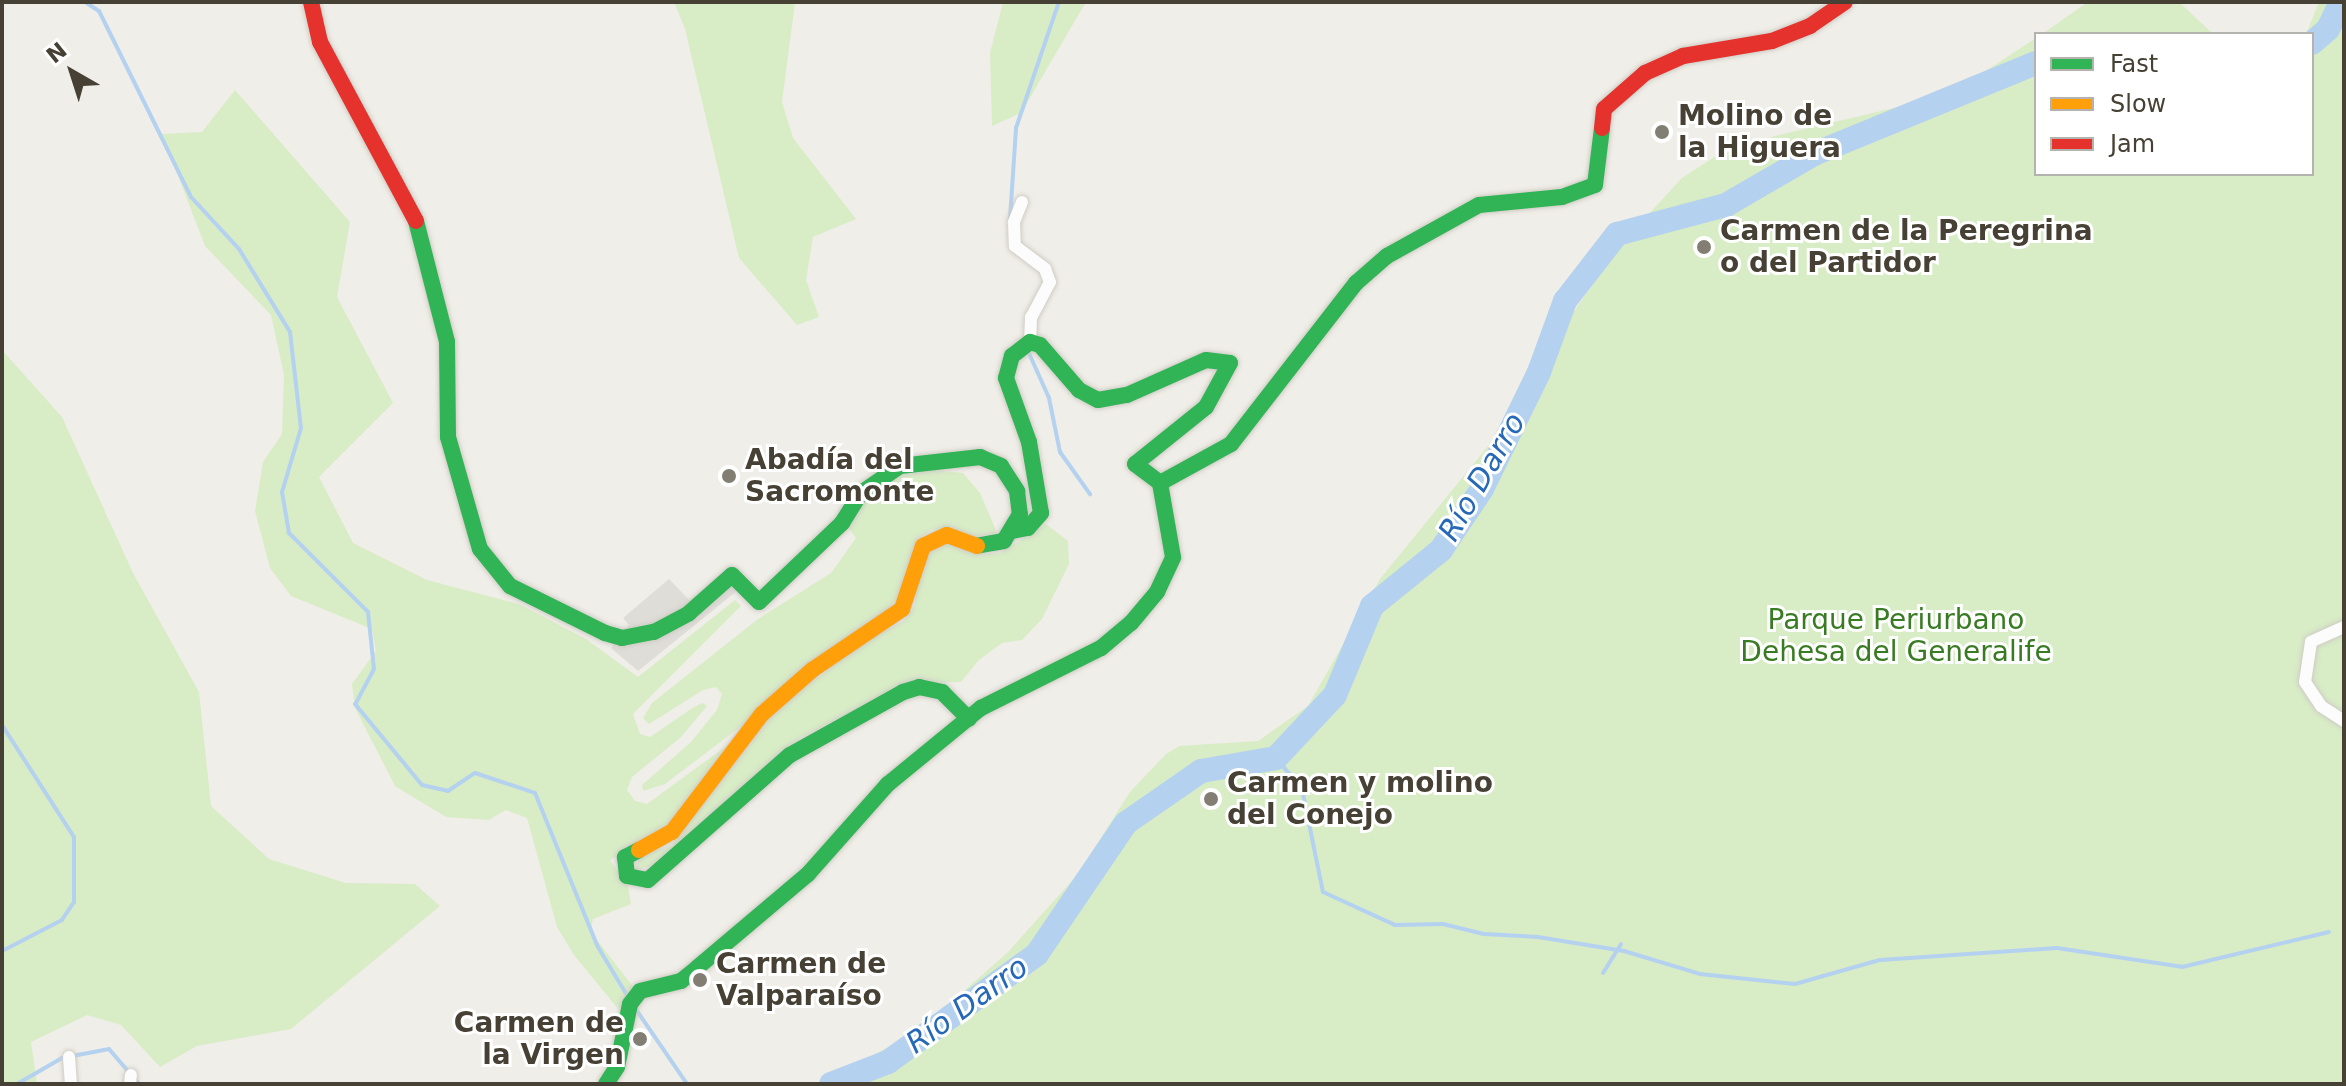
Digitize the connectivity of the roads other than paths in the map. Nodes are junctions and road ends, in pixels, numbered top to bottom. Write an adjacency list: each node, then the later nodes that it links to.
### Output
1 (311, 2): 6 (street)
2 (1845, 2): 5 (street)
3 (1022, 202): 4 (street)
4 (1030, 342): 5 (street); 6 (street)
5 (1160, 483): 8 (street)
6 (1012, 531): 8 (street)
7 (2344, 627): 9 (street)
8 (969, 719): 12 (street)
9 (2344, 721)
10 (69, 1057): 11 (street)
11 (71, 1084)
12 (606, 1084)

